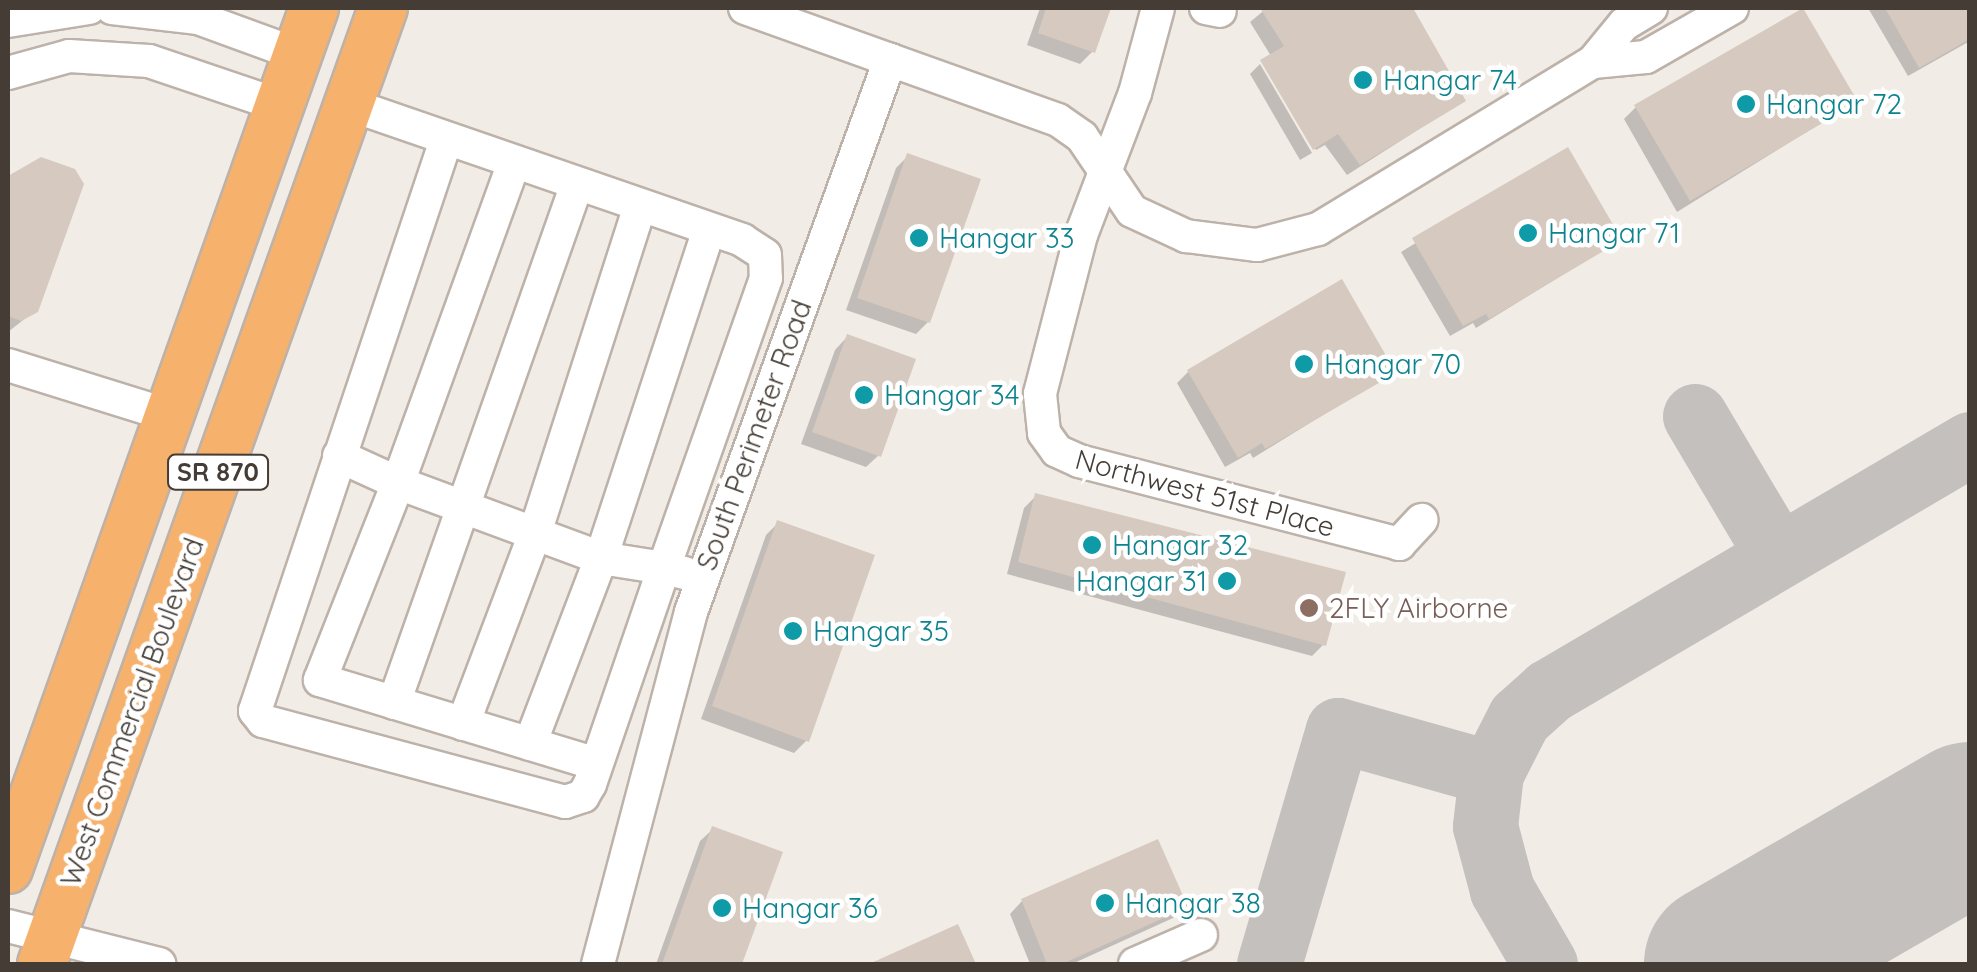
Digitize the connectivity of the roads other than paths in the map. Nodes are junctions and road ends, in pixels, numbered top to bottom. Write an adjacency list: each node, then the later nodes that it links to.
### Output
1 (69, 8): 11 (street); 13 (street)
2 (112, 8): 12 (street)
3 (314, 8): 12 (highway, SR 870)
4 (348, 8): 17 (highway)
5 (384, 8): 17 (highway, West Commercial Boulevard / SR 870)
6 (745, 8): 10 (street)
7 (1158, 8): 21 (street, Northwest 51st Place)
8 (1651, 8): 15 (street)
9 (1732, 8): 15 (street)
10 (808, 18): 14 (street)
11 (8, 21)
12 (297, 54): 18 (highway, SR 870); 27 (highway)
13 (69, 56): 16 (street); 18 (street)
14 (890, 60): 21 (street); 35 (street, South Perimeter Road)
15 (1593, 62): 21 (street)
16 (8, 73)
17 (348, 104): 19 (street); 27 (highway, West Commercial Boulevard / SR 870)
18 (279, 106): 26 (highway, SR 870)
19 (446, 140): 20 (street); 28 (street)
20 (514, 163): 22 (street); 29 (street)
21 (1104, 176): 31 (street, Northwest 51st Place)
22 (578, 184): 23 (street); 30 (street)
23 (640, 206): 24 (street); 32 (street)
24 (709, 229): 33 (street); 34 (street)
25 (8, 365): 26 (street)
26 (169, 415): 40 (highway, SR 870)
27 (228, 446): 42 (highway, West Commercial Boulevard / SR 870)
28 (339, 456): 29 (street); 39 (street)
29 (398, 483): 30 (street); 36 (street)
30 (468, 508): 32 (street); 36 (street)
31 (1410, 532)
32 (535, 533): 33 (street); 37 (street)
33 (601, 558): 34 (street); 38 (street)
34 (664, 568): 35 (street); 39 (street)
35 (703, 578): 44 (street, South Perimeter Road)
36 (394, 703): 37 (street)
37 (462, 724): 38 (street)
38 (530, 744): 39 (street)
39 (596, 764)
40 (8, 869)
41 (1201, 935): 45 (street)
42 (34, 943): 43 (street)
43 (159, 964)
44 (598, 964)
45 (1136, 964)

